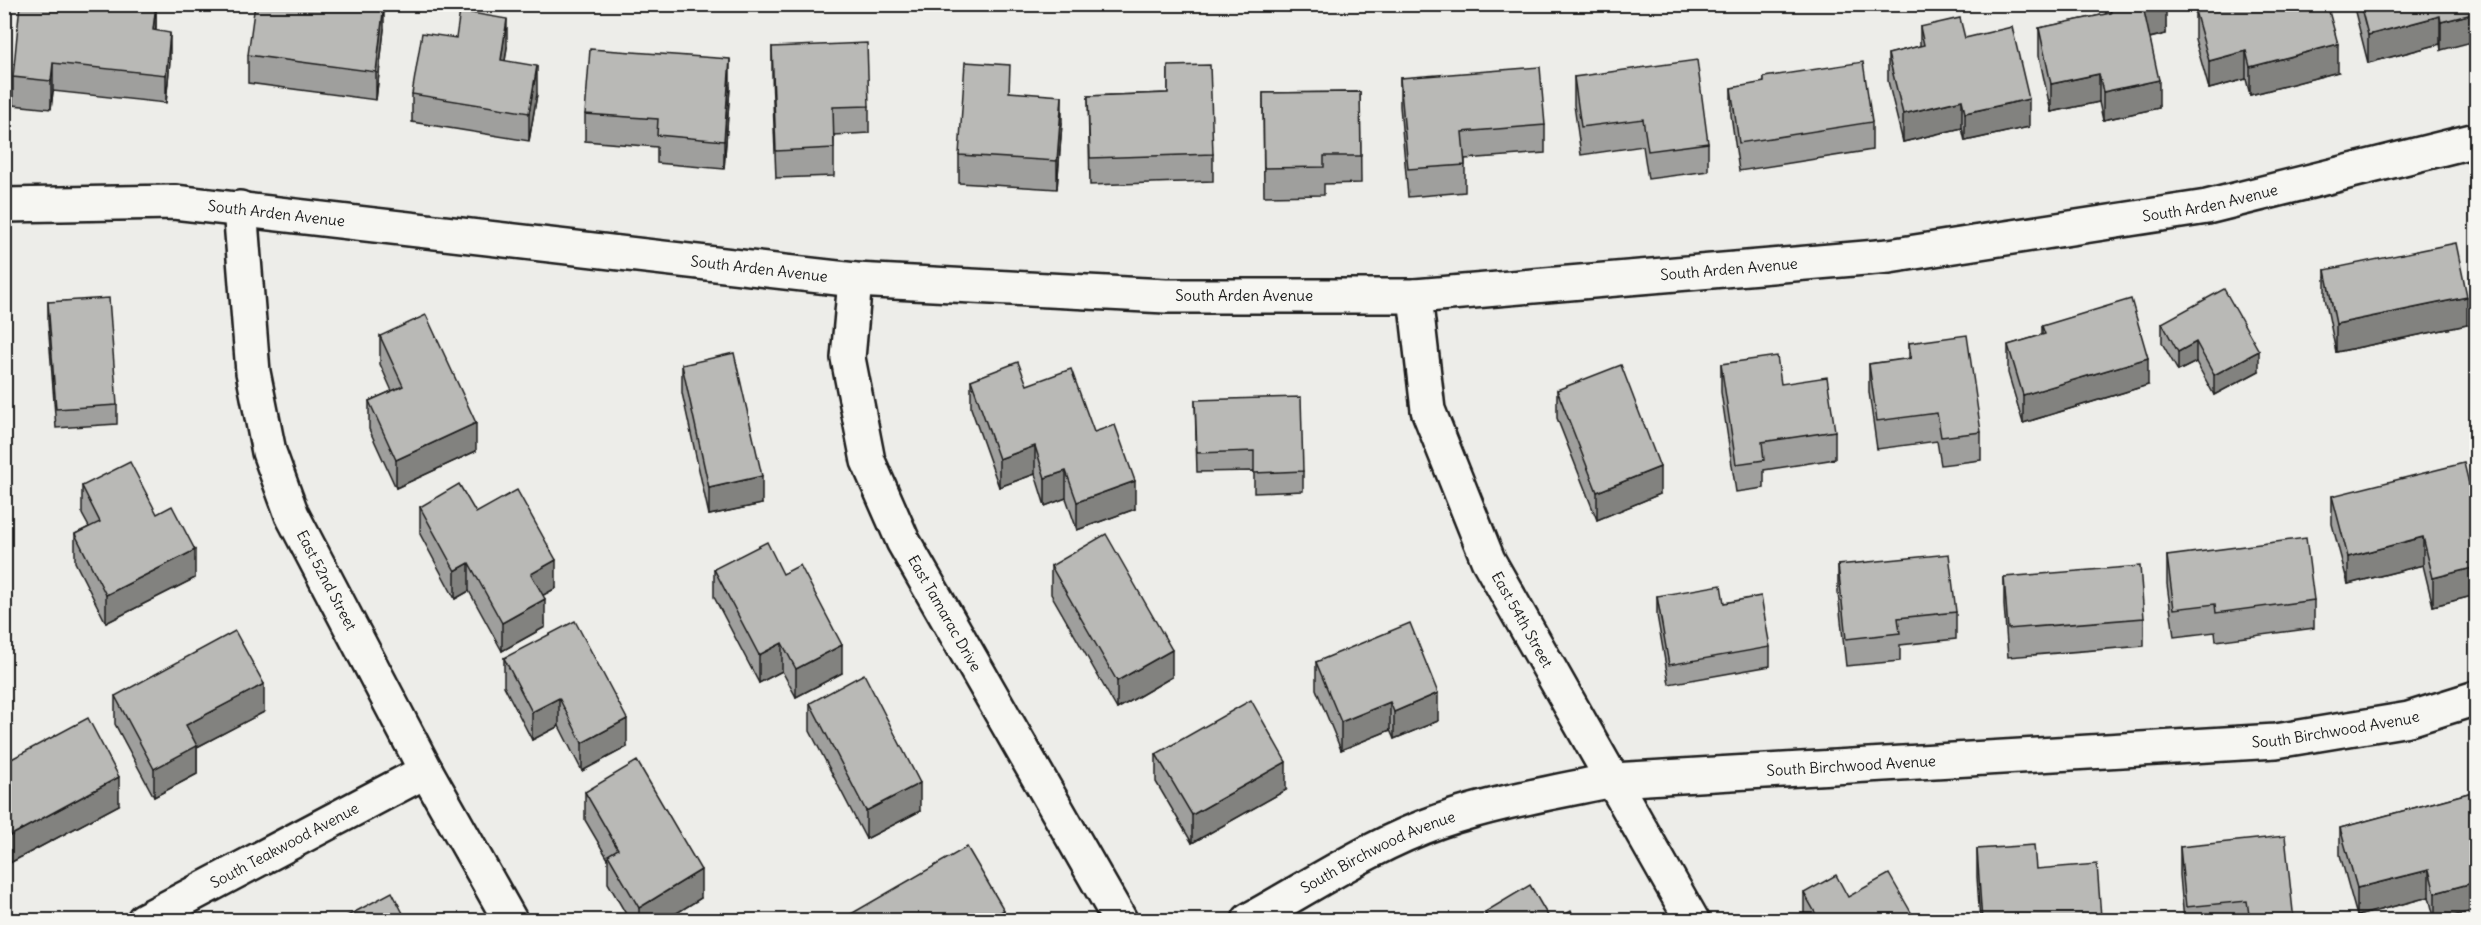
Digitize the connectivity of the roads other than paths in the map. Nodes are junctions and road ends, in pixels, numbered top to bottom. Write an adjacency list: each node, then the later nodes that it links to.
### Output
1 (2476, 140): 5 (street, South Arden Avenue)
2 (4, 206): 3 (street, South Arden Avenue)
3 (240, 208): 4 (street, South Arden Avenue); 7 (street, East 52nd Street)
4 (855, 280): 5 (street, South Arden Avenue); 11 (street, East Tamarac Drive)
5 (1415, 296): 8 (street, East 54th Street)
6 (2476, 698): 8 (street, South Birchwood Avenue)
7 (426, 771): 9 (street, South Teakwood Avenue); 10 (street, East 52nd Street)
8 (1613, 780): 12 (street, South Birchwood Avenue); 13 (street, East 54th Street)
9 (144, 921)
10 (510, 921)
11 (1120, 921)
12 (1249, 921)
13 (1692, 921)

